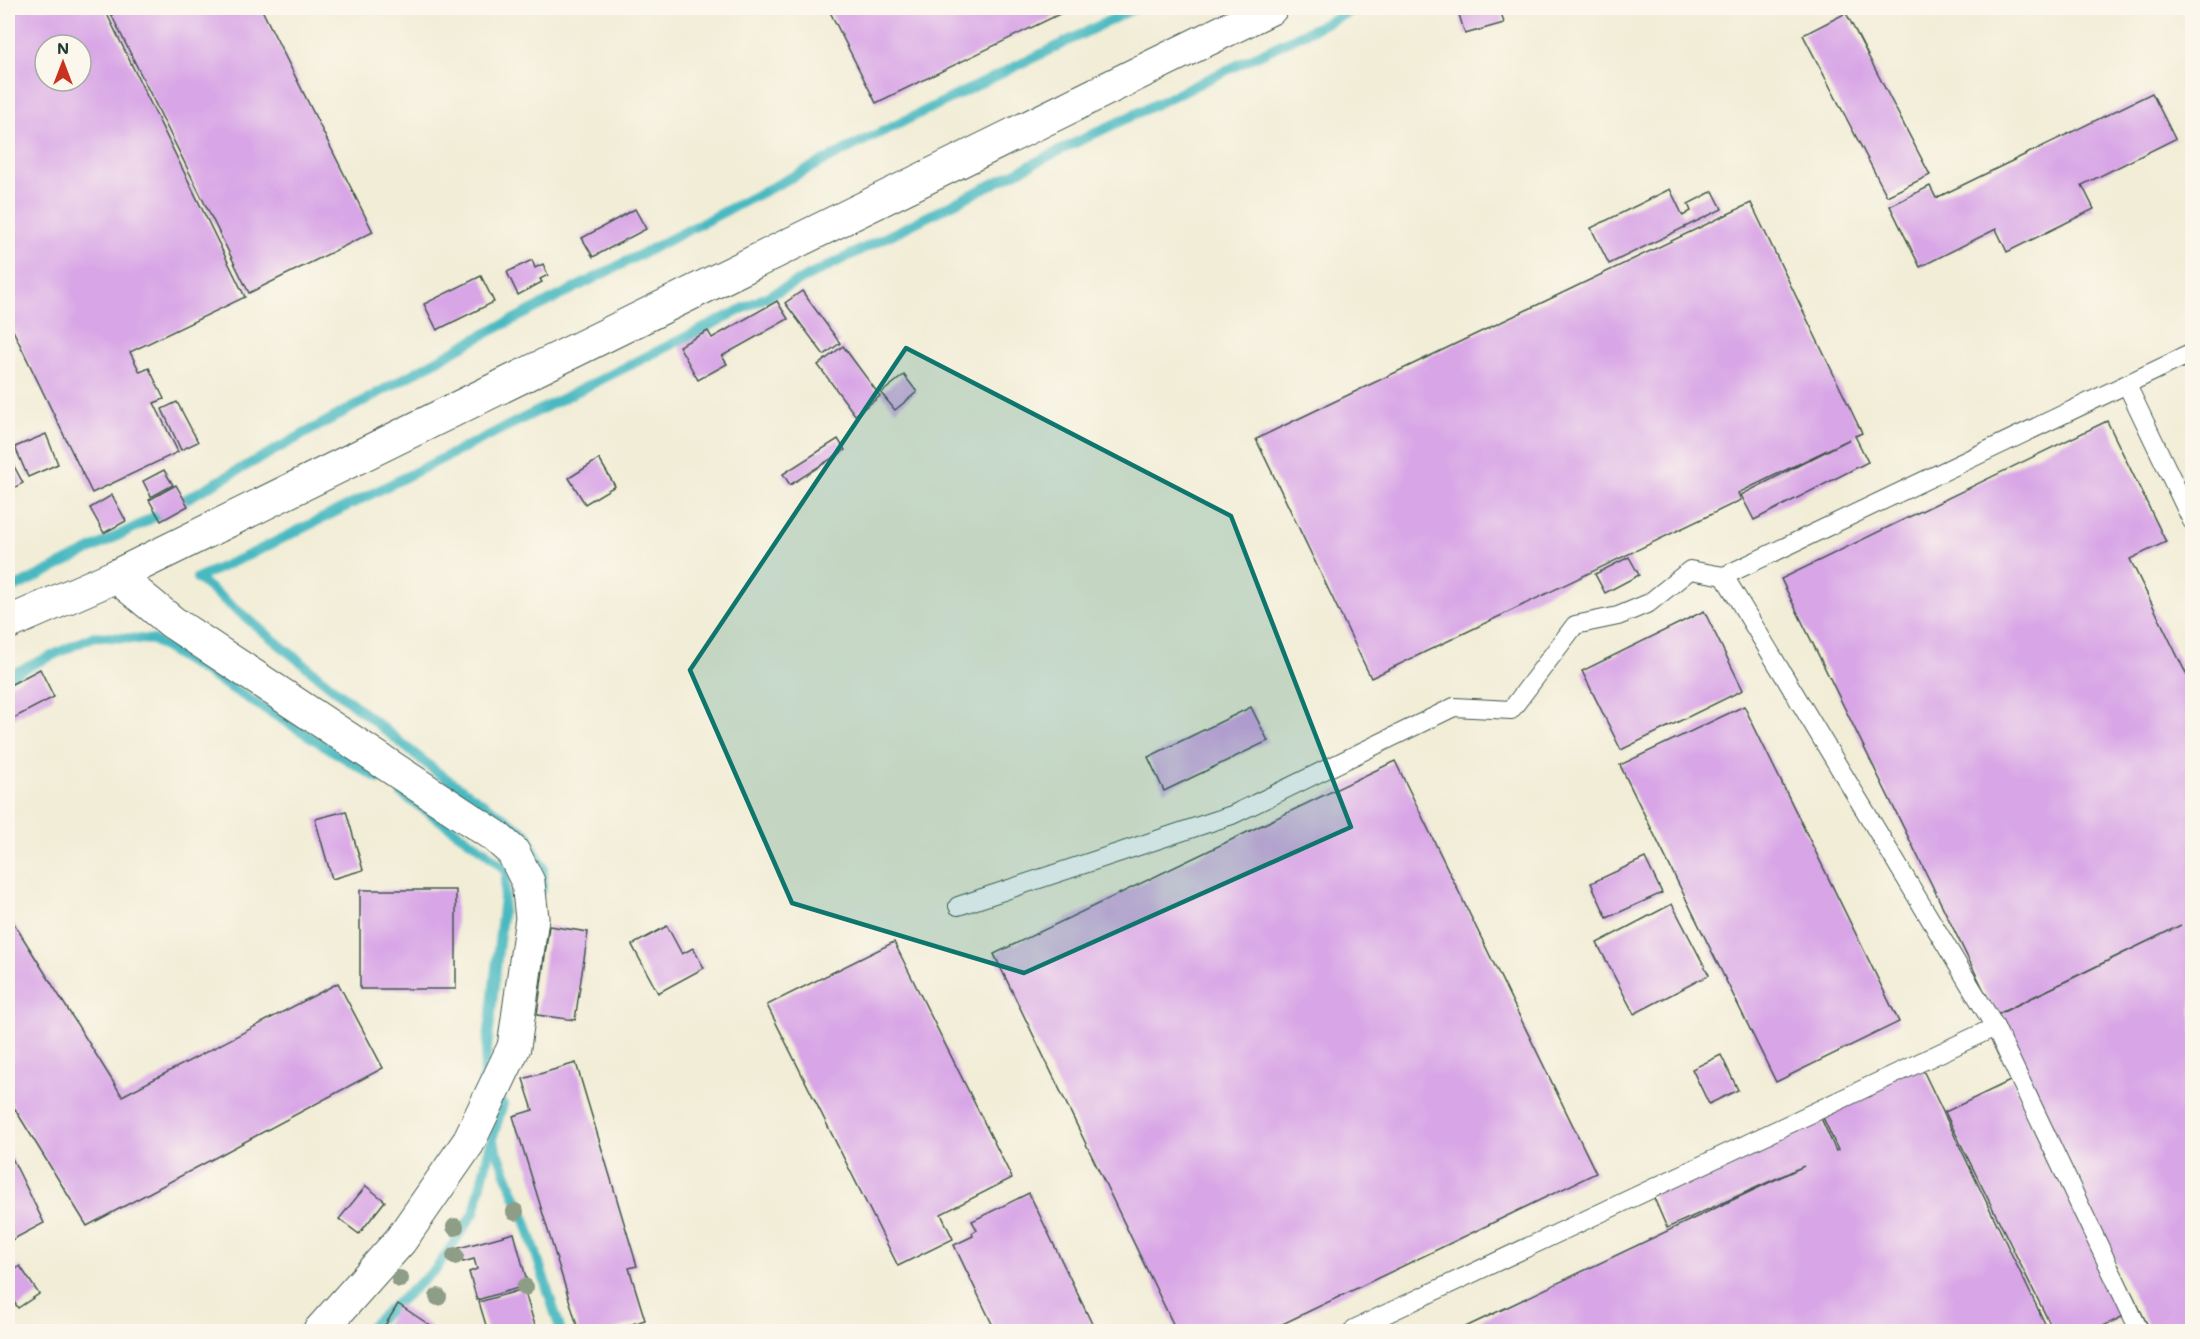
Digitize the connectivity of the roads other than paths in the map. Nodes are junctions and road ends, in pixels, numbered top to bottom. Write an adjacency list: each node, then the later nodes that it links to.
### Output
1 (1271, 8): 5 (street)
2 (2193, 353): 3 (lane)
3 (2127, 385): 4 (lane); 6 (lane)
4 (2193, 520)
5 (116, 576): 7 (street); 10 (street)
6 (1724, 576): 8 (lane); 9 (lane)
7 (8, 623)
8 (958, 906)
9 (1995, 1027): 11 (lane); 12 (lane)
10 (319, 1332)
11 (1353, 1332)
12 (2140, 1332)

